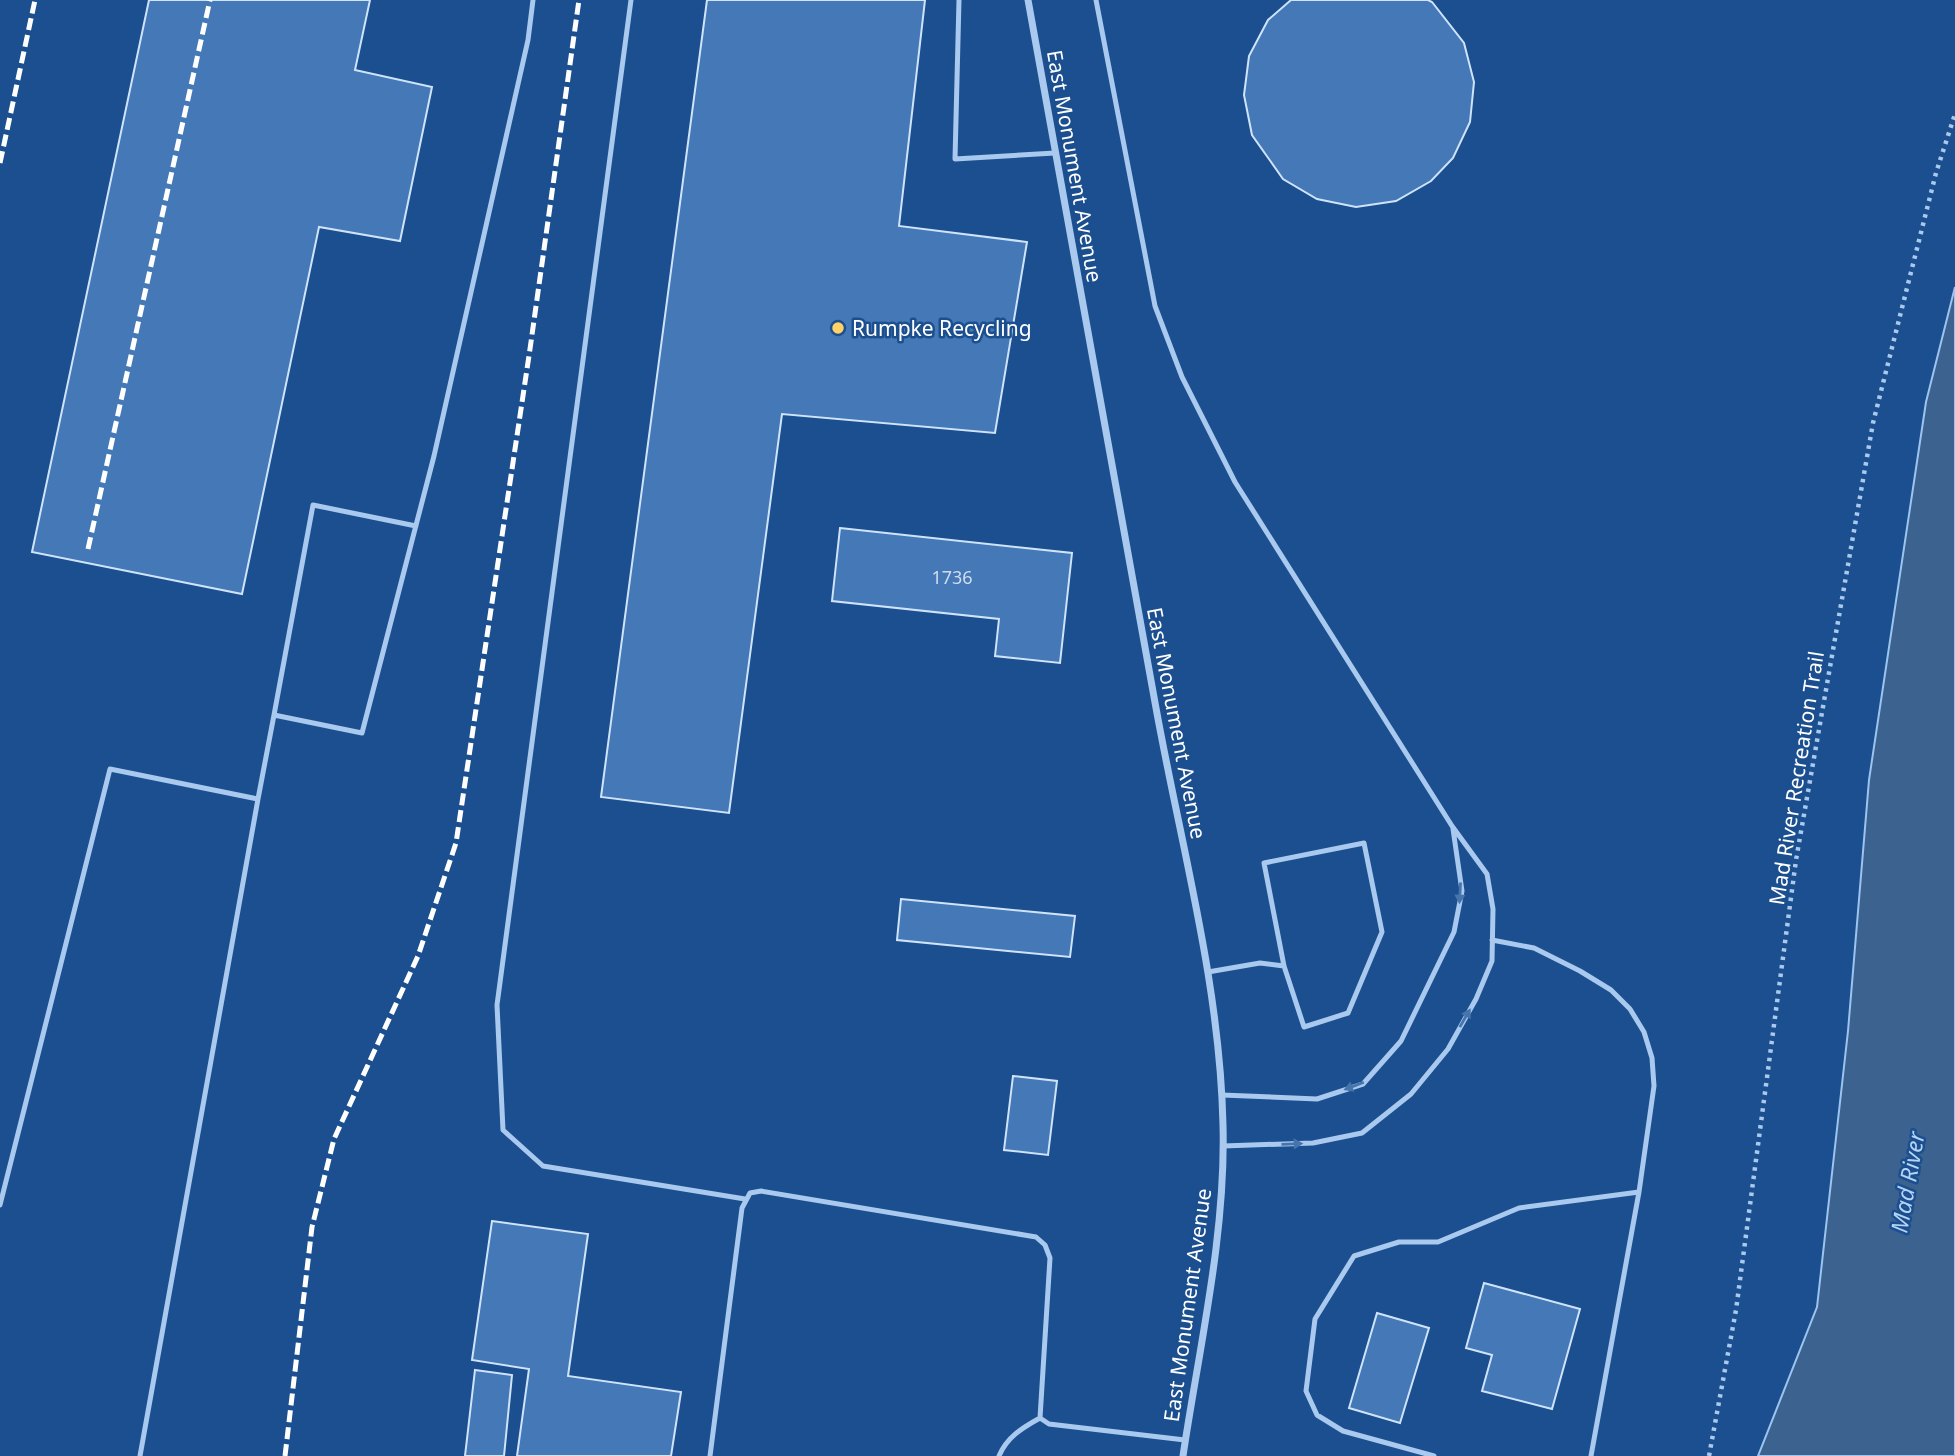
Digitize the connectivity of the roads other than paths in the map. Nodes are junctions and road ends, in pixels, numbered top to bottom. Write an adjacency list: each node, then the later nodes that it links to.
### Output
1 (533, 0): 7 (lane)
2 (631, 0): 17 (lane)
3 (959, 0): 6 (lane)
4 (1028, 0): 6 (street, East Monument Avenue)
5 (1096, 0): 10 (lane)
6 (1055, 153): 13 (street, East Monument Avenue)
7 (416, 526): 8 (lane); 8 (lane)
8 (274, 715): 9 (lane)
9 (258, 799): 18 (lane); 21 (lane)
10 (1452, 826): 11 (lane); 14 (lane, one-way to 14)
11 (1492, 940): 15 (lane, one-way to 11); 16 (lane)
12 (1284, 967): 12 (lane); 13 (lane)
13 (1209, 972): 14 (street, East Monument Avenue)
14 (1222, 1095): 15 (street, East Monument Avenue)
15 (1223, 1146): 20 (street, East Monument Avenue)
16 (1639, 1192): 25 (lane); 26 (lane)
17 (745, 1199): 19 (lane); 22 (lane)
18 (0, 1205)
19 (1040, 1418): 20 (lane); 23 (lane)
20 (1185, 1440): 24 (street, East Monument Avenue)
21 (141, 1456)
22 (710, 1456)
23 (999, 1456)
24 (1183, 1456)
25 (1434, 1456)
26 (1591, 1456)

